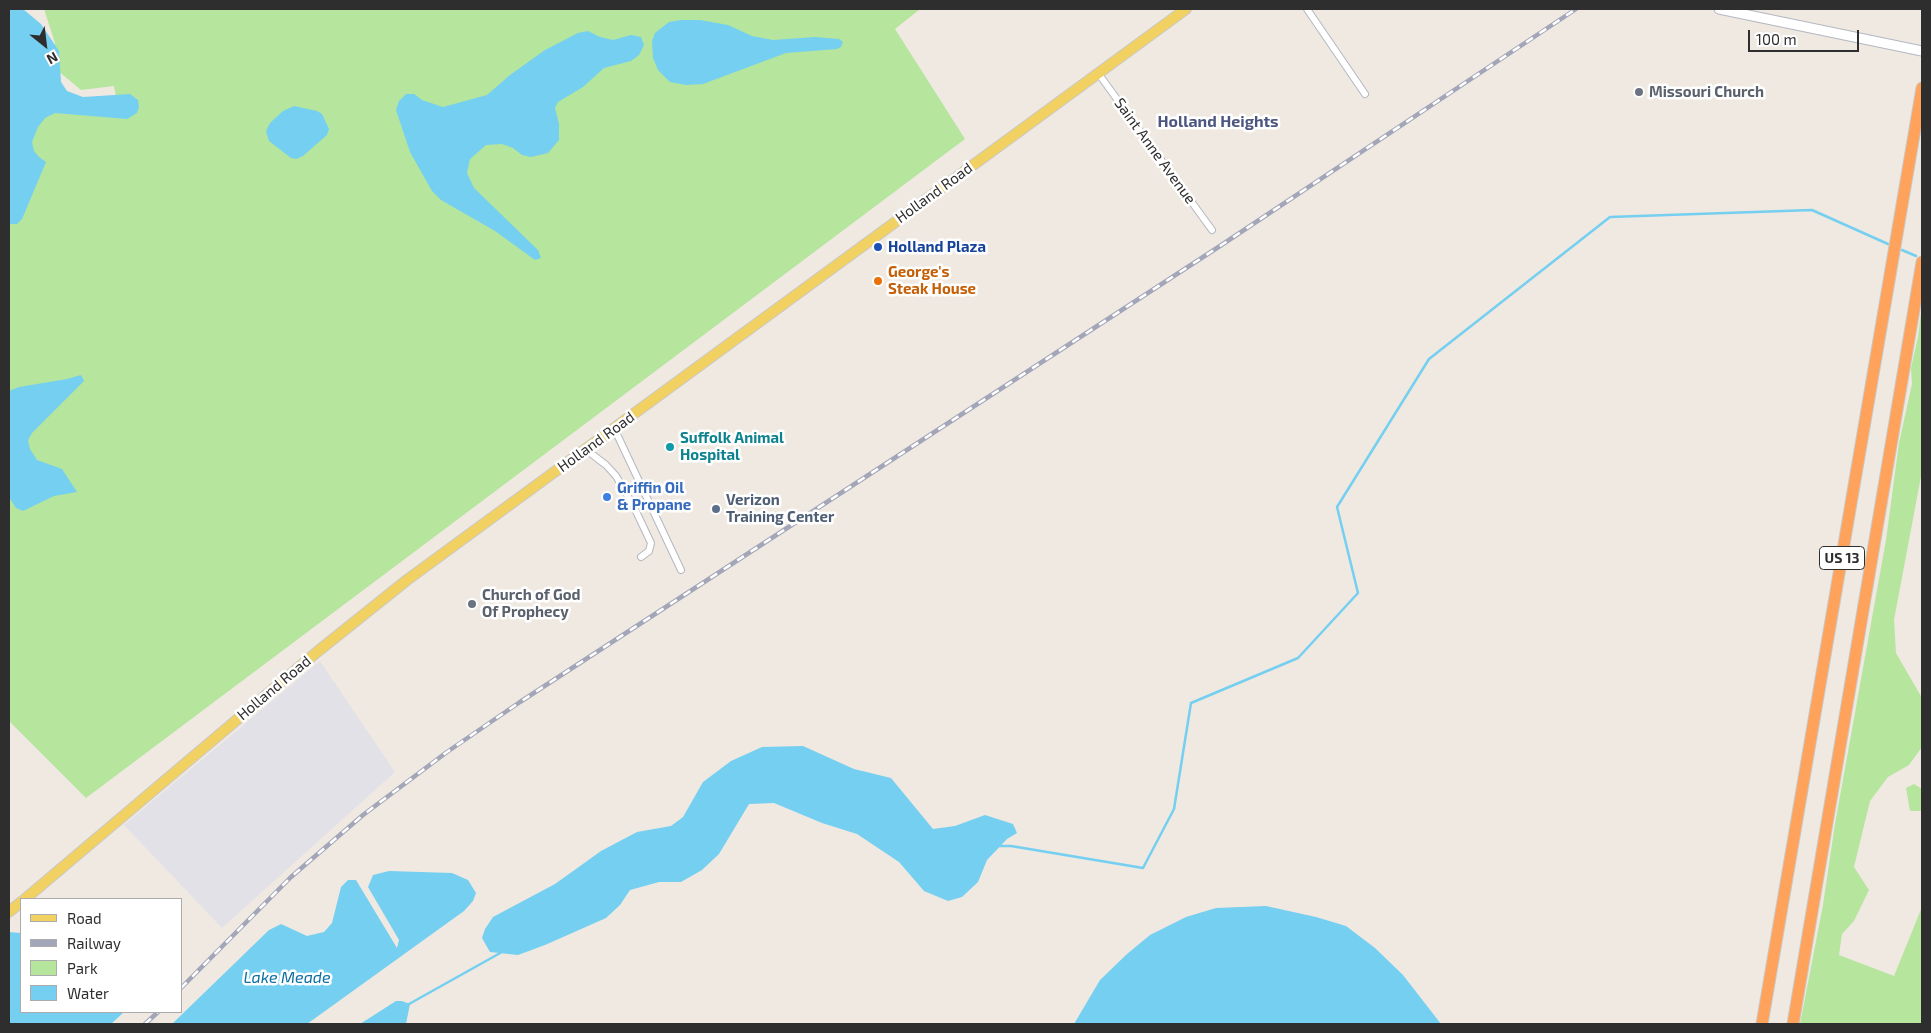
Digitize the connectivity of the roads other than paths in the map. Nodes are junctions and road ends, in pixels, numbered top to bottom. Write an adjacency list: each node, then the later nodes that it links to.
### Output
1 (1307, 9): 7 (street)
2 (1719, 9): 4 (street)
3 (1180, 10): 5 (main road, Holland Road)
4 (1922, 51)
5 (1098, 73): 8 (street, Saint Anne Avenue); 10 (main road, Holland Road)
6 (1922, 89): 17 (highway, US 13)
7 (1365, 94)
8 (1212, 230)
9 (1922, 262): 18 (highway, US 13)
10 (614, 428): 11 (main road, Holland Road); 13 (street)
11 (586, 449): 12 (street); 14 (main road, Holland Road)
12 (641, 557)
13 (681, 570)
14 (26, 898)
15 (20, 903): 16 (main road)
16 (9, 912)
17 (1762, 1024)
18 (1792, 1024)

